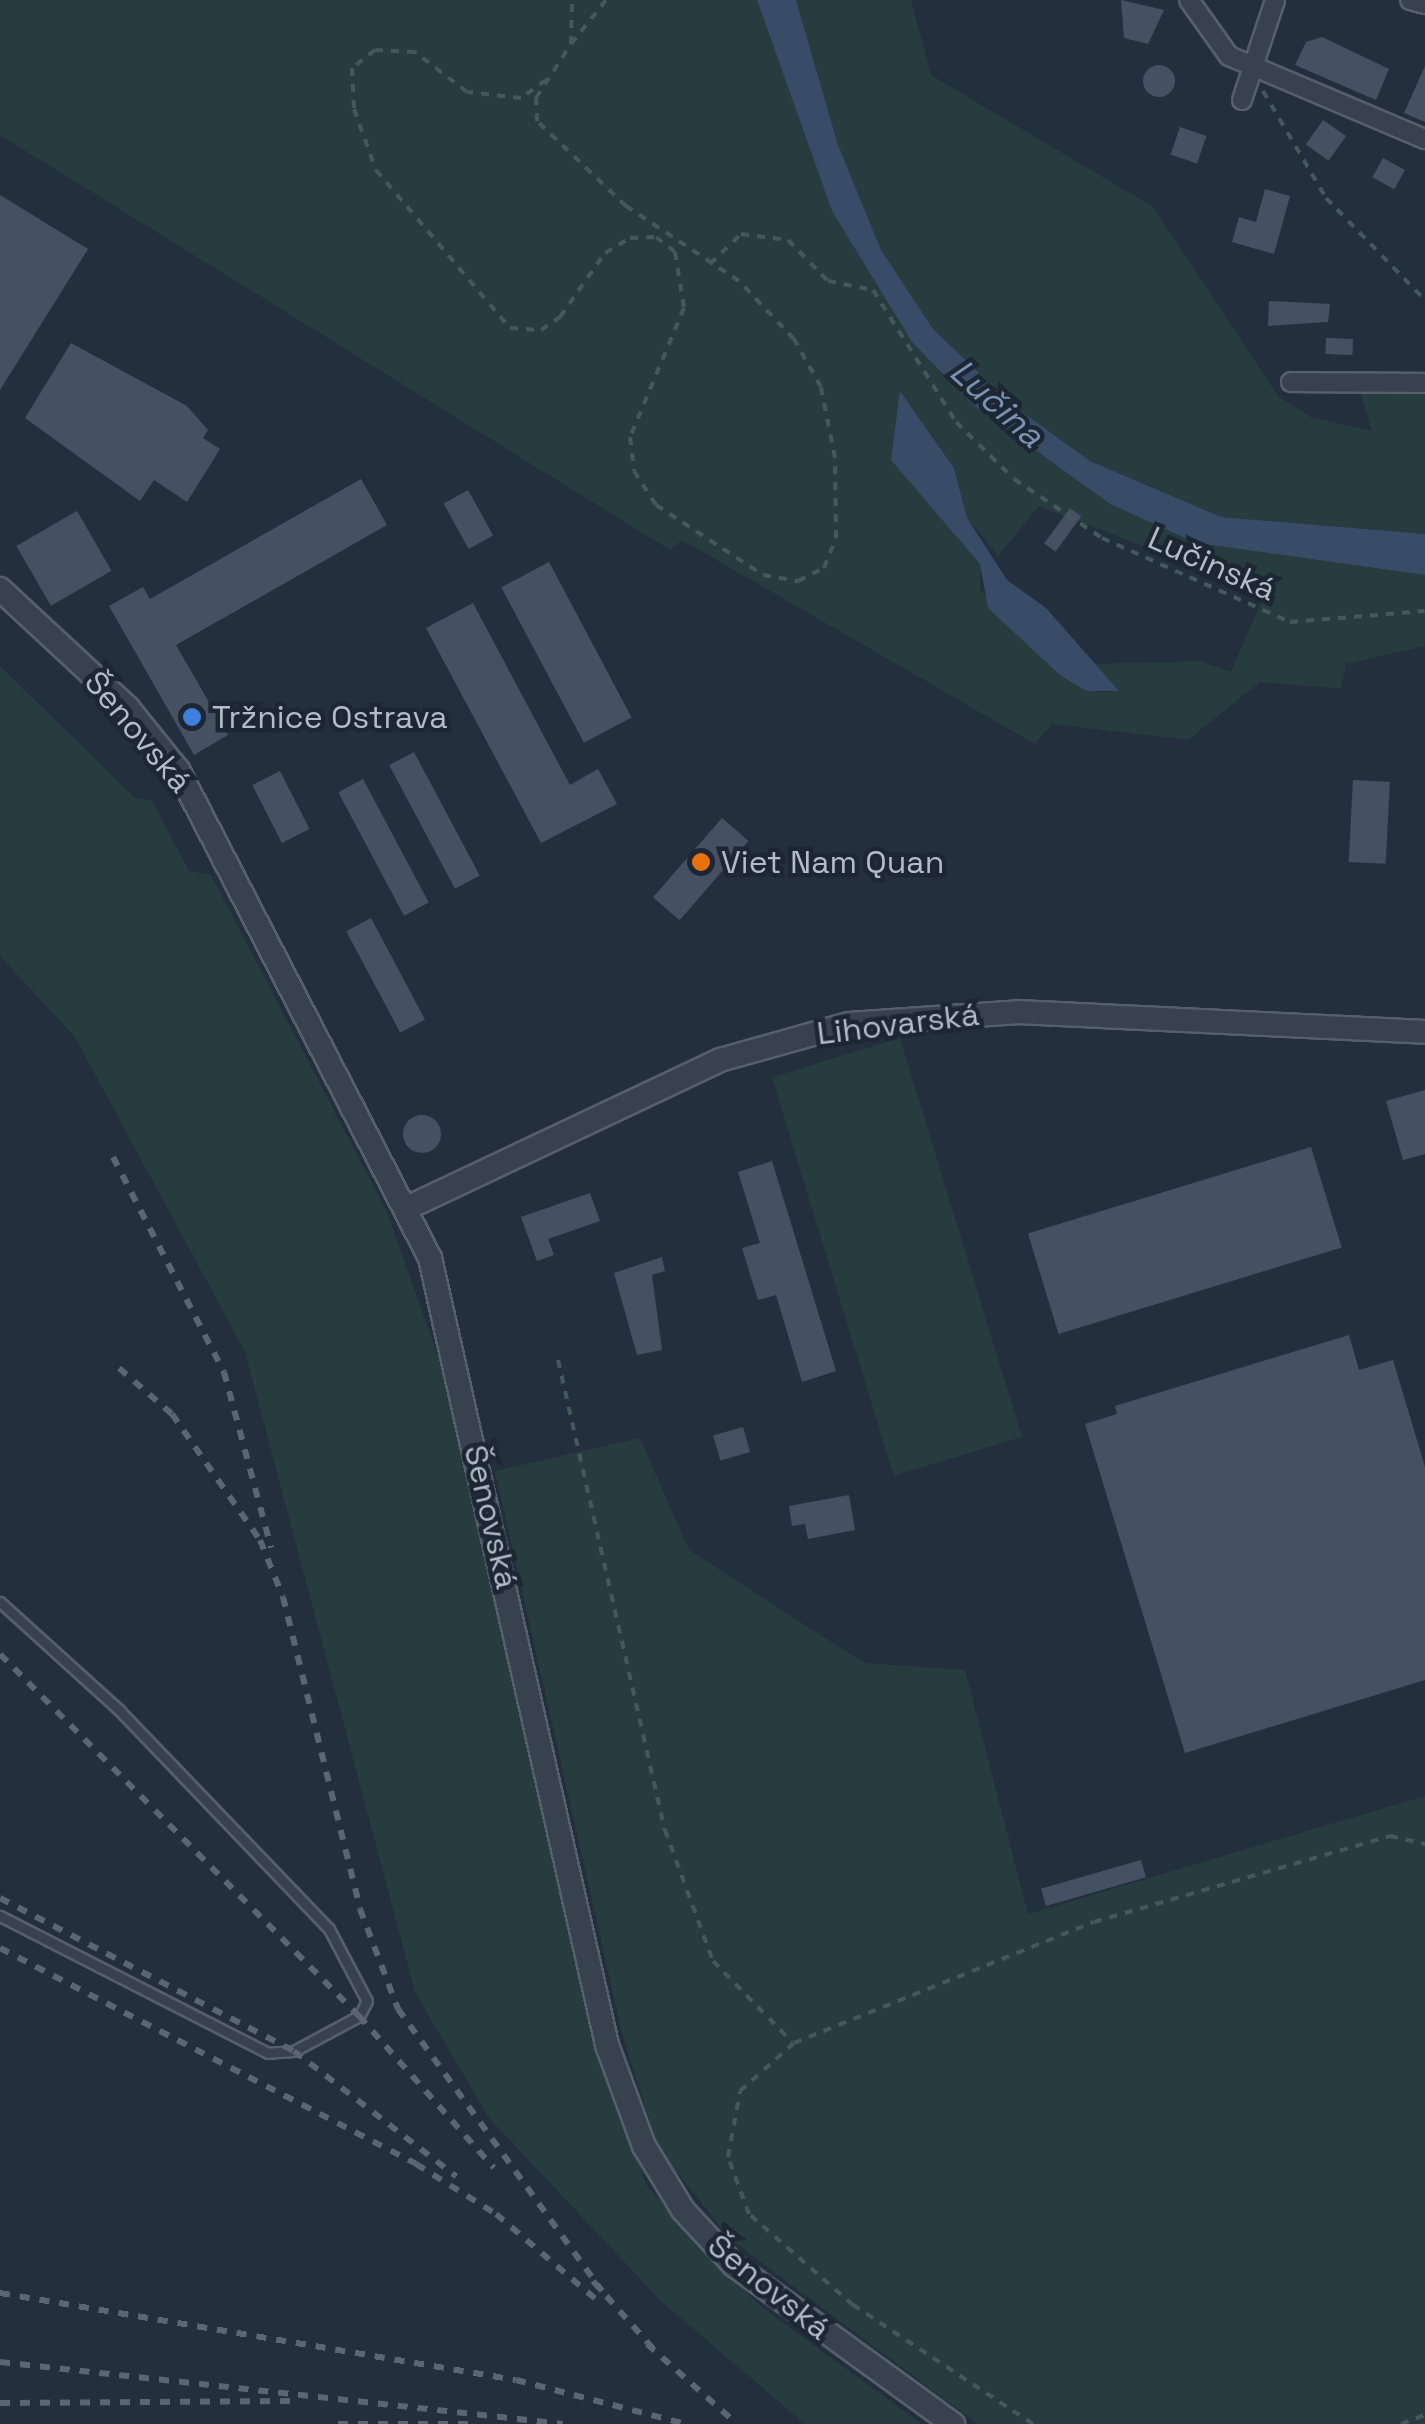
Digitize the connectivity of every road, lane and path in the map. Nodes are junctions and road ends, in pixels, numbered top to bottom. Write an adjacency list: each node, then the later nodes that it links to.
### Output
1 (572, 0): 7 (path)
2 (606, 0): 7 (path)
3 (1189, 0): 8 (street)
4 (1274, 0): 8 (street)
5 (1410, 0): 6 (street)
6 (1425, 4)
7 (570, 44): 9 (path)
8 (1251, 64): 10 (street); 11 (street); 13 (path)
9 (546, 80): 12 (path); 12 (path)
10 (1242, 100)
11 (1425, 139)
12 (710, 264): 17 (path, Lučinská)
13 (1425, 300)
14 (1291, 382): 15 (street)
15 (1425, 383)
16 (0, 589): 19 (street, Šenovská)
17 (1425, 611)
18 (1425, 1032): 19 (street, Lihovarská)
19 (407, 1208): 26 (street, Šenovská)
20 (558, 1360): 24 (path)
21 (0, 1602): 23 (lane)
22 (1425, 1844): 24 (path)
23 (0, 1916)
24 (794, 2043): 27 (path)
25 (1425, 2414): 28 (path)
26 (953, 2424)
27 (1033, 2424)
28 (1400, 2424)

